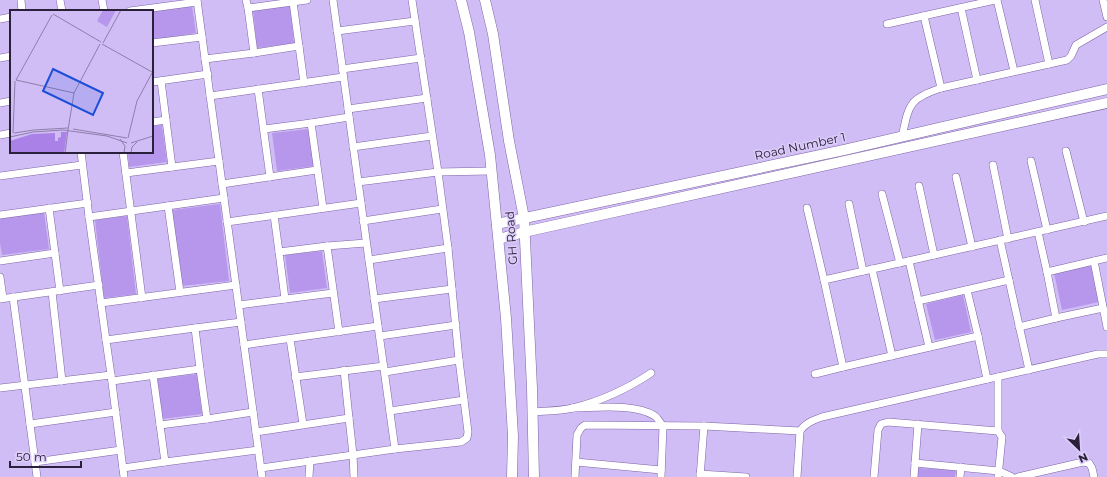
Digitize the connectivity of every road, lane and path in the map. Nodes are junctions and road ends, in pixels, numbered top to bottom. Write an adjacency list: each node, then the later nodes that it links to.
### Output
1 (21, 0): 16 (street)
2 (102, 0): 17 (street)
3 (246, 0): 15 (street)
4 (307, 0): 13 (street)
5 (333, 0): 26 (street)
6 (412, 0): 23 (street)
7 (461, 0): 72 (street, GH Road)
8 (485, 0): 96 (street, GH Road)
9 (996, 0): 14 (street); 37 (street)
10 (1035, 0): 35 (street)
11 (1103, 0): 21 (street)
12 (197, 1): 18 (street); 27 (street)
13 (293, 2): 15 (street); 29 (street)
14 (966, 5): 19 (street); 40 (street)
15 (248, 8): 30 (street)
16 (22, 10)
17 (104, 10)
18 (137, 10)
19 (924, 16): 24 (street); 44 (street)
20 (10, 17): 22 (street)
21 (1107, 17)
22 (0, 19)
23 (415, 21): 26 (street); 33 (street)
24 (887, 24)
25 (1107, 27): 35 (street)
26 (337, 32): 36 (street)
27 (202, 36): 28 (street); 34 (street)
28 (153, 44)
29 (299, 46): 30 (street); 43 (street)
30 (254, 52): 34 (street)
31 (10, 56): 32 (street)
32 (0, 58)
33 (421, 58): 36 (street); 48 (street)
34 (205, 59): 38 (street)
35 (1049, 64): 37 (street)
36 (342, 69): 39 (street)
37 (1014, 71): 40 (street)
38 (208, 74): 41 (street); 47 (street)
39 (343, 77): 43 (street); 52 (street)
40 (977, 80): 44 (street)
41 (161, 81): 42 (street); 54 (street)
42 (153, 82)
43 (304, 83): 45 (street)
44 (941, 88): 61 (street)
45 (258, 89): 47 (street); 57 (street)
46 (1107, 89): 61 (street, Road Number 1)
47 (210, 96): 66 (street)
48 (427, 98): 52 (street); 60 (street)
49 (10, 101): 50 (street)
50 (0, 103)
51 (1107, 103): 102 (street, Road Number 1)
52 (348, 109): 53 (street)
53 (349, 117): 56 (street); 62 (street)
54 (166, 120): 55 (street); 70 (street)
55 (153, 122)
56 (311, 123): 57 (street); 71 (street)
57 (264, 130): 76 (street)
58 (10, 133): 59 (street)
59 (0, 135)
60 (432, 136): 62 (street); 73 (street)
61 (902, 137): 96 (street, Road Number 1)
62 (353, 147): 78 (street)
63 (1066, 151): 99 (street)
64 (81, 153): 68 (street)
65 (123, 153): 74 (street)
66 (219, 160): 70 (street); 79 (street)
67 (1030, 161): 101 (street)
68 (82, 165): 75 (street); 83 (street)
69 (993, 165): 104 (street)
70 (172, 167): 74 (street)
71 (317, 170): 76 (street); 88 (street)
72 (490, 171): 73 (street); 100 (street, GH Road)
73 (438, 172): 78 (street); 90 (street)
74 (126, 173): 91 (street)
75 (0, 176)
76 (270, 177): 79 (street)
77 (956, 177): 109 (street)
78 (358, 182): 84 (street)
79 (222, 184): 82 (street)
80 (919, 186): 113 (street)
81 (882, 194): 119 (street)
82 (224, 198): 86 (street); 98 (street)
83 (88, 203): 87 (street); 95 (street)
84 (361, 203): 88 (street); 97 (street)
85 (849, 204): 121 (street)
86 (168, 206): 91 (street); 131 (street)
87 (48, 208): 92 (street); 112 (street)
88 (323, 208): 93 (street)
89 (807, 208): 124 (street)
90 (442, 209): 97 (street); 110 (street)
91 (130, 211): 95 (street); 135 (street)
92 (0, 215)
93 (274, 215): 98 (street); 111 (street)
94 (1107, 216): 99 (street)
95 (89, 217): 126 (street)
96 (524, 218): 100 (street, Road Number 1); 102 (street, GH Road)
97 (363, 221): 107 (street)
98 (227, 222): 127 (street)
99 (1084, 222): 101 (street)
100 (497, 224): 105 (street, GH Road)
101 (1047, 230): 103 (street)
102 (524, 232): 105 (street, Road Number 1); 179 (street, GH Road)
103 (1038, 232): 104 (street); 122 (street)
104 (1008, 238): 106 (street)
105 (499, 239): 212 (street, GH Road)
106 (1000, 240): 109 (street); 125 (street)
107 (366, 242): 108 (street); 115 (street)
108 (326, 246): 111 (street); 132 (street)
109 (972, 247): 113 (street)
110 (448, 248): 115 (street); 128 (street)
111 (279, 252): 136 (street)
112 (55, 253): 116 (street); 130 (street)
113 (934, 255): 117 (street)
114 (1107, 258): 118 (street)
115 (369, 260): 137 (street)
116 (0, 261)
117 (909, 261): 119 (street); 138 (street)
118 (1094, 261): 122 (street); 141 (street)
119 (900, 263): 120 (street)
120 (872, 269): 121 (street); 157 (street)
121 (863, 271): 124 (street)
122 (1047, 272): 142 (street)
123 (0, 277): 134 (street)
124 (824, 280): 159 (street)
125 (1008, 280): 129 (street); 146 (street)
126 (99, 285): 130 (street); 139 (street)
127 (236, 285): 131 (street); 140 (street)
128 (452, 289): 137 (street); 144 (street)
129 (967, 290): 138 (street); 151 (street)
130 (56, 291): 133 (street); 171 (street)
131 (180, 292): 135 (street)
132 (333, 293): 136 (street); 149 (street)
133 (13, 297): 134 (street); 172 (street)
134 (1, 298)
135 (142, 298): 139 (street)
136 (285, 299): 140 (street)
137 (374, 299): 145 (street)
138 (918, 301): 155 (street)
139 (101, 303): 153 (street)
140 (238, 306): 143 (street)
141 (1103, 308): 142 (street); 147 (street)
142 (1056, 318): 146 (street)
143 (241, 322): 148 (street); 154 (street)
144 (456, 325): 150 (street); 158 (street)
145 (378, 326): 149 (street); 150 (street)
146 (1019, 327): 163 (street)
147 (1107, 327)
148 (195, 328): 153 (street); 160 (street)
149 (339, 332): 152 (street)
150 (380, 336): 161 (street)
151 (978, 336): 155 (street); 170 (street)
152 (290, 339): 154 (street); 167 (street)
153 (106, 340): 169 (street)
154 (244, 345): 178 (street)
155 (929, 347): 157 (street)
156 (1107, 354): 163 (street)
157 (892, 356): 159 (street)
158 (459, 360): 161 (street); 174 (street)
159 (843, 367): 165 (street)
160 (200, 369): 166 (street); 181 (street)
161 (384, 369): 162 (street); 176 (street)
162 (344, 370): 167 (street); 180 (street)
163 (1029, 370): 168 (street)
164 (651, 374): 175 (street)
165 (815, 374)
166 (153, 375): 169 (street); 185 (street)
167 (295, 377): 183 (street)
168 (998, 377): 170 (street); 189 (street)
169 (111, 378): 171 (street); 177 (street)
170 (987, 380): 188 (street)
171 (62, 381): 172 (street)
172 (25, 384): 173 (street); 182 (street)
173 (0, 388)
174 (464, 400): 176 (street); 191 (street)
175 (572, 408): 179 (street); 186 (street)
176 (390, 411): 191 (street)
177 (116, 412): 182 (street); 192 (street)
178 (253, 412): 181 (street); 190 (street)
179 (533, 412): 213 (street, GH Road)
180 (349, 418): 183 (street); 194 (street)
181 (207, 419): 185 (street)
182 (30, 424): 196 (street)
183 (303, 424): 190 (street)
184 (918, 424): 189 (street); 199 (street); 217 (street)
185 (160, 425): 197 (street)
186 (663, 426): 187 (street); 198 (street); 204 (street)
187 (704, 426): 188 (street); 206 (street)
188 (800, 431): 216 (street)
189 (998, 431): 205 (street)
190 (256, 432): 193 (street)
191 (395, 449): 194 (street)
192 (121, 450): 196 (street); 200 (street)
193 (258, 450): 197 (street); 201 (street)
194 (353, 455): 195 (street); 211 (street)
195 (310, 461): 201 (street); 210 (street)
196 (35, 462): 207 (street)
197 (165, 462): 200 (street)
198 (576, 462): 204 (street); 214 (street)
199 (915, 463): 202 (street); 218 (street)
200 (123, 468): 208 (street)
201 (261, 468): 209 (street)
202 (961, 468): 205 (street); 219 (street)
203 (1053, 469): 221 (street); 222 (street); 223 (street)
204 (661, 473)
205 (999, 474): 220 (street)
206 (700, 475): 215 (street)
207 (37, 477)
208 (124, 477)
209 (262, 477)
210 (309, 477)
211 (354, 477)
212 (512, 477)
213 (534, 477)
214 (576, 477)
215 (746, 477)
216 (797, 477)
217 (874, 477)
218 (914, 477)
219 (960, 477)
220 (1012, 477)
221 (1018, 477)
222 (1054, 477)
223 (1094, 477)

